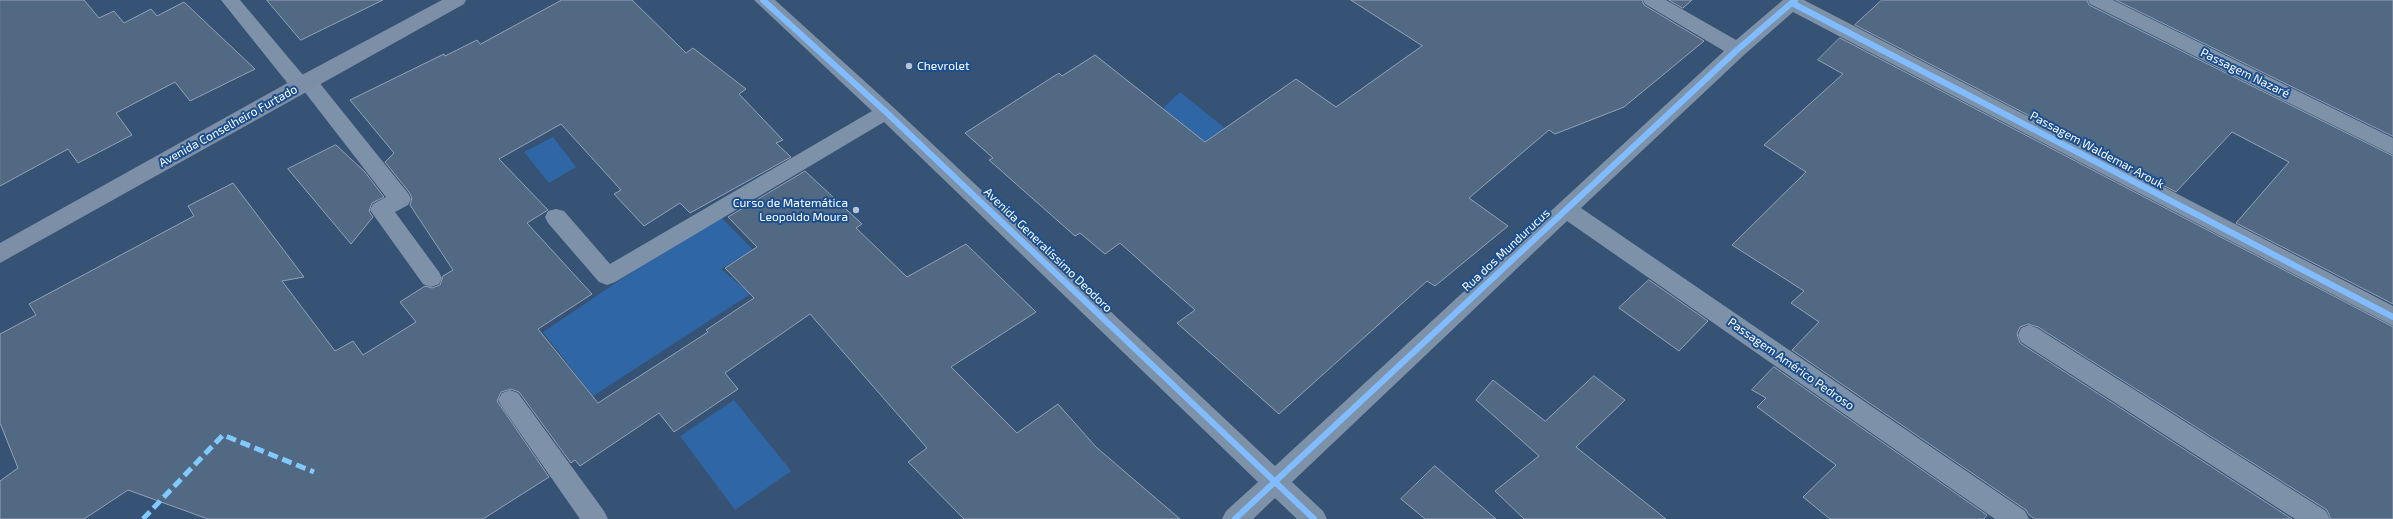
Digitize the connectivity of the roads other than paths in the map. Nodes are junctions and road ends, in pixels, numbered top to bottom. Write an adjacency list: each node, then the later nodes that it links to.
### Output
1 (230, 0): 8 (street)
2 (457, 0): 8 (main road, Avenida Conselheiro Furtado)
3 (764, 0): 9 (street, Avenida Generalíssimo Deodoro)
4 (1652, 0): 7 (street)
5 (2097, 0): 10 (street, Passagem Nazaré)
6 (1793, 1): 7 (street, Rua dos Mundurucus); 15 (street, Passagem Waldemar Arouk)
7 (1737, 50): 11 (street, Rua dos Mundurucus)
8 (303, 83): 13 (main road, Avenida Conselheiro Furtado); 14 (street)
9 (886, 112): 12 (street); 18 (street, Avenida Generalíssimo Deodoro)
10 (2393, 147)
11 (1566, 209): 18 (street, Rua dos Mundurucus); 22 (street, Passagem Américo Pedroso)
12 (556, 217)
13 (0, 254)
14 (431, 278)
15 (2393, 317)
16 (2029, 335): 23 (street)
17 (510, 400): 19 (street)
18 (1275, 481): 20 (street, Rua dos Mundurucus); 21 (street, Avenida Generalíssimo Deodoro)
19 (595, 519)
20 (1234, 519)
21 (1314, 519)
22 (2016, 519)
23 (2316, 519)

